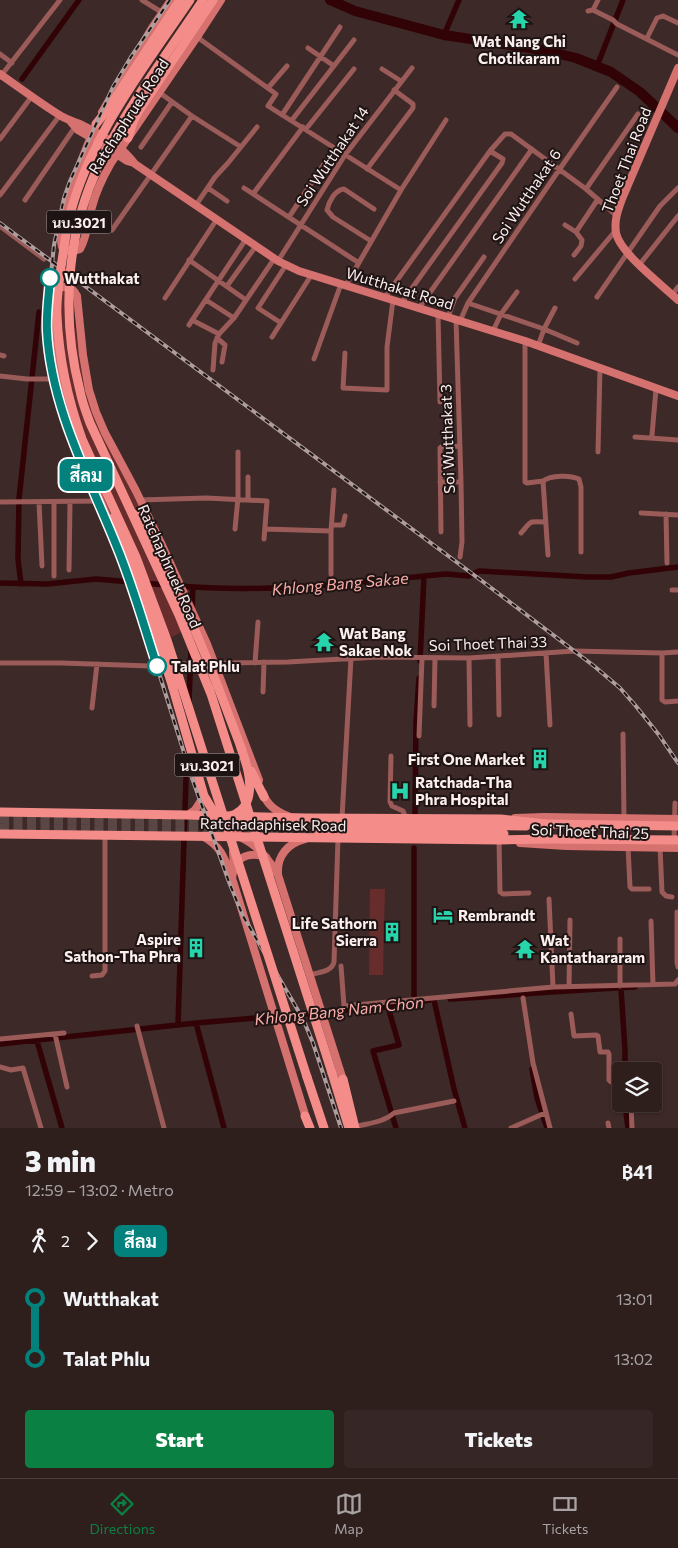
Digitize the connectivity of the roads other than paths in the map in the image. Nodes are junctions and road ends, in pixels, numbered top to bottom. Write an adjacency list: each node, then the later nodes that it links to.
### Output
1 (60, 0): 20 (street)
2 (142, 0): 10 (street)
3 (171, 0): 10 (main road, Ratchaphruek Road)
4 (180, 0): 44 (main road)
5 (190, 0): 139 (main road, Ratchaphruek Road / นบ.3021, bridge)
6 (203, 0): 140 (main road, Ratchaphruek Road / นบ.3021, bridge)
7 (213, 0): 13 (main road)
8 (221, 0): 13 (main road, Ratchaphruek Road / นบ.3021)
9 (598, 0): 14 (street)
10 (163, 13): 44 (main road, Ratchaphruek Road)
11 (678, 23): 14 (street)
12 (340, 27): 19 (street)
13 (193, 37): 30 (street); 32 (main road, Ratchaphruek Road / นบ.3021); 45 (main road)
14 (647, 38): 18 (street)
15 (354, 40): 22 (street)
16 (308, 48): 19 (street)
17 (0, 54): 20 (street)
18 (678, 55)
19 (320, 57): 22 (street); 35 (street)
20 (12, 63): 27 (street)
21 (287, 66): 30 (street)
22 (334, 66): 39 (street)
23 (412, 68): 28 (street, Soi Wutthakat 14)
24 (678, 68): 72 (main road, Thoet Thai Road)
25 (354, 69): 43 (street)
26 (382, 70): 28 (street)
27 (0, 75): 33 (main road, Wutthakat Road)
28 (401, 81): 31 (street, Soi Wutthakat 14)
29 (617, 87): 58 (street, Soi Wutthakat 6)
30 (268, 88): 35 (street)
31 (394, 90): 53 (street, Soi Wutthakat 14); 57 (street)
32 (160, 92): 34 (street); 45 (main road, Ratchaphruek Road / นบ.3021)
33 (32, 96): 37 (main road, Wutthakat Road); 46 (street)
34 (172, 102): 38 (street); 47 (street)
35 (282, 114): 39 (street)
36 (638, 114): 63 (street)
37 (60, 115): 41 (main road, Wutthakat Road); 66 (street)
38 (192, 116): 48 (street); 59 (street)
39 (292, 120): 43 (street)
40 (446, 120): 64 (street)
41 (76, 126): 44 (main road, Wutthakat Road); 44 (main road); 49 (main road); 68 (street)
42 (257, 127): 48 (street)
43 (305, 128): 53 (street); 65 (street)
44 (93, 131): 49 (main road, Ratchaphruek Road); 52 (main road, Wutthakat Road)
45 (128, 138): 52 (main road, Ratchaphruek Road / นบ.3021); 54 (main road)
46 (0, 139)
47 (141, 147)
48 (241, 147): 60 (street)
49 (87, 149): 56 (main road, Ratchaphruek Road / นบ.3021)
50 (532, 149): 51 (street); 58 (street); 109 (street)
51 (490, 151): 104 (street); 107 (street)
52 (119, 152): 54 (main road, Wutthakat Road); 56 (main road, Ratchaphruek Road / นบ.3021)
53 (345, 155): 57 (street); 76 (street, Soi Wutthakat 14)
54 (131, 161): 56 (main road); 59 (main road, Wutthakat Road)
55 (326, 161): 74 (street)
56 (111, 163)
57 (367, 169): 64 (street)
58 (559, 170): 63 (street); 108 (street, Soi Wutthakat 6)
59 (152, 175): 70 (main road, Wutthakat Road); 79 (street)
60 (208, 188): 69 (street); 70 (street)
61 (244, 188): 65 (street)
62 (678, 188): 85 (street)
63 (586, 189): 67 (street)
64 (401, 190): 83 (street)
65 (253, 194): 74 (street)
66 (0, 195)
67 (598, 199): 72 (street); 81 (street)
68 (25, 200)
69 (227, 201)
70 (196, 205): 75 (main road, Wutthakat Road)
71 (374, 209): 83 (street)
72 (616, 215): 80 (main road, Thoet Thai Road)
73 (678, 216): 92 (street)
74 (289, 218): 76 (street)
75 (216, 219): 82 (main road, Wutthakat Road); 89 (street)
76 (301, 225): 90 (street, Soi Wutthakat 14); 91 (street)
77 (565, 225): 81 (street)
78 (0, 226): 88 (street)
79 (112, 230)
80 (616, 230): 85 (main road, Thoet Thai Road); 95 (street)
81 (576, 232): 86 (street)
82 (246, 240): 84 (main road, Wutthakat Road); 96 (street)
83 (371, 241): 91 (street)
84 (256, 246): 90 (main road, Wutthakat Road); 98 (street)
85 (628, 253): 92 (main road, Thoet Thai Road); 101 (street)
86 (574, 255)
87 (484, 256): 114 (street)
88 (44, 259)
89 (189, 260): 96 (street); 103 (street)
90 (276, 260): 93 (main road, Wutthakat Road); 106 (street, Soi Wutthakat 14)
91 (359, 263): 97 (street)
92 (640, 264): 102 (main road, Thoet Thai Road)
93 (286, 265): 94 (main road, Wutthakat Road); 115 (street)
94 (312, 274): 97 (main road, Wutthakat Road); 115 (street)
95 (575, 279)
96 (219, 280): 98 (street); 105 (street)
97 (344, 284): 104 (main road, Wutthakat Road); 124 (street)
98 (227, 286): 106 (street)
99 (678, 287): 102 (street)
100 (516, 292): 112 (street)
101 (596, 297)
102 (675, 297)
103 (165, 298)
104 (389, 298): 107 (main road, Wutthakat Road); 123 (street)
105 (206, 300): 113 (street); 118 (street)
106 (246, 300): 113 (street, Soi Wutthakat 14)
107 (402, 302): 109 (main road, Wutthakat Road)
108 (468, 303): 112 (street); 114 (street, Soi Wutthakat 6)
109 (419, 308): 111 (main road, Wutthakat Road)
110 (555, 308): 116 (street)
111 (438, 314): 114 (main road, Wutthakat Road); 132 (street)
112 (501, 314): 116 (street); 117 (street)
113 (234, 318): 118 (street, Soi Wutthakat 14)
114 (455, 319): 117 (main road, Wutthakat Road); 136 (street, Soi Wutthakat 3)
115 (281, 323): 119 (street)
116 (544, 329): 121 (street); 122 (street)
117 (493, 331): 120 (main road, Wutthakat Road)
118 (218, 336): 125 (street); 127 (street)
119 (272, 337)
120 (525, 341): 122 (main road, Wutthakat Road); 142 (street)
121 (577, 343)
122 (538, 346): 126 (main road, Wutthakat Road)
123 (344, 353)
124 (314, 359)
125 (222, 362)
126 (600, 368): 130 (main road, Wutthakat Road); 138 (street)
127 (213, 370)
128 (0, 376): 129 (street)
129 (58, 378): 148 (main road, Ratchaphruek Road / นบ.3021); 149 (main road, Ratchaphruek Road / นบ.3021)
130 (656, 389): 131 (main road, Wutthakat Road); 133 (street)
131 (678, 396)
132 (440, 402)
133 (652, 435)
134 (635, 437): 135 (street)
135 (678, 440)
136 (460, 446): 143 (street); 144 (street, Soi Wutthakat 3)
137 (238, 452): 146 (street)
138 (598, 452)
139 (92, 459): 199 (main road, bridge); 262 (main road, Ratchaphruek Road / นบ.3021, bridge)
140 (112, 471): 197 (main road, bridge); 263 (main road, Ratchaphruek Road / นบ.3021, bridge)
141 (248, 477): 147 (street)
142 (543, 481): 158 (street); 165 (street)
143 (440, 482): 144 (street); 162 (street)
144 (461, 482): 167 (street, Soi Wutthakat 3)
145 (334, 490): 159 (street)
146 (238, 498): 147 (street); 148 (street); 160 (street)
147 (248, 499): 161 (street)
148 (140, 500): 184 (main road, Ratchaphruek Road / นบ.3021)
149 (101, 501): 153 (street); 187 (main road, Ratchaphruek Road / นบ.3021, bridge)
150 (0, 502): 151 (street)
151 (39, 502): 152 (street); 169 (street)
152 (54, 502): 153 (street); 172 (street)
153 (70, 502): 170 (street)
154 (641, 513): 155 (street)
155 (666, 514): 156 (street); 168 (street)
156 (678, 515)
157 (345, 516): 159 (street)
158 (546, 522): 163 (street); 166 (street)
159 (332, 528): 161 (street); 171 (street)
160 (236, 529)
161 (265, 529): 164 (street)
162 (441, 532)
163 (521, 533)
164 (264, 539)
165 (581, 552)
166 (548, 555)
167 (460, 557)
168 (668, 562)
169 (42, 566)
170 (69, 570)
171 (331, 574)
172 (54, 576)
173 (258, 622): 185 (street)
174 (678, 652): 176 (street, Soi Thoet Thai 33)
175 (546, 653): 176 (street, Soi Thoet Thai 33); 177 (street, Soi Thoet Thai 33); 193 (street)
176 (662, 654): 189 (street)
177 (498, 656): 181 (street, Soi Thoet Thai 33); 192 (street)
178 (351, 658): 179 (street, Soi Thoet Thai 33); 182 (street, Soi Thoet Thai 33); 206 (street)
179 (420, 658): 180 (street, Soi Thoet Thai 33); 196 (street)
180 (434, 658): 181 (street, Soi Thoet Thai 33); 190 (street)
181 (469, 658): 194 (street)
182 (264, 662): 185 (street, Soi Thoet Thai 33); 188 (street)
183 (0, 663): 186 (street, Soi Thoet Thai 33)
184 (215, 663): 185 (street, Soi Thoet Thai 33); 187 (street, Soi Thoet Thai 33); 200 (main road, Ratchaphruek Road / นบ.3021)
185 (255, 663)
186 (97, 664): 187 (street, Soi Thoet Thai 33); 191 (street)
187 (161, 664): 199 (main road, Ratchaphruek Road / นบ.3021)
188 (263, 692)
189 (678, 701)
190 (434, 706)
191 (92, 708)
192 (500, 715)
193 (550, 724)
194 (470, 725)
195 (623, 734): 209 (street)
196 (419, 736)
197 (240, 745): 200 (main road); 204 (main road)
198 (391, 756): 207 (street)
199 (204, 796): 203 (main road, นบ.3021); 204 (main road)
200 (264, 797): 205 (main road)
201 (674, 803): 210 (street)
202 (0, 812): 203 (main road, Ratchadaphisek Road)
203 (188, 815): 204 (main road, Ratchadaphisek Road)
204 (231, 816): 205 (main road, Ratchadaphisek Road); 216 (main road)
205 (290, 817): 206 (main road, Ratchadaphisek Road)
206 (342, 818): 207 (main road, Ratchadaphisek Road)
207 (406, 818): 208 (main road, Ratchadaphisek Road)
208 (501, 819): 209 (main road); 211 (main road, Ratchadaphisek Road)
209 (624, 819): 210 (main road)
210 (677, 821): 211 (main road, Ratchadaphisek Road, bridge); 223 (street)
211 (546, 824): 212 (main road, Ratchadaphisek Road)
212 (316, 831): 216 (main road, Ratchadaphisek Road); 217 (main road, Ratchadaphisek Road); 218 (main road, Ratchadaphisek Road); 226 (main road)
213 (0, 834): 214 (main road, Ratchadaphisek Road)
214 (105, 835): 215 (main road, Ratchadaphisek Road); 239 (street)
215 (204, 837): 216 (main road, Ratchadaphisek Road); 227 (main road)
216 (240, 837): 224 (main road); 225 (main road)
217 (338, 838): 219 (main road, Ratchadaphisek Road); 236 (street)
218 (546, 838): 219 (main road, Ratchadaphisek Road); 220 (main road, Ratchadaphisek Road, bridge)
219 (500, 840): 221 (main road, Soi Thoet Thai 25); 229 (street)
220 (678, 840)
221 (628, 847): 222 (main road, Soi Thoet Thai 25); 228 (street)
222 (660, 847): 223 (main road, Soi Thoet Thai 25); 230 (street)
223 (674, 848)
224 (268, 859): 225 (main road); 226 (main road)
225 (234, 867): 227 (main road)
226 (278, 875): 238 (main road)
227 (232, 878): 258 (main road)
228 (649, 889)
229 (529, 894)
230 (672, 897)
231 (548, 899): 243 (street)
232 (677, 912): 237 (street)
233 (570, 920): 244 (street)
234 (651, 920): 241 (street)
235 (620, 940): 242 (street)
236 (334, 966): 238 (street); 243 (street)
237 (678, 966)
238 (310, 975): 252 (main road)
239 (92, 976)
240 (678, 980): 241 (street)
241 (653, 985): 242 (street)
242 (620, 986): 244 (street)
243 (553, 987): 244 (street)
244 (569, 987)
245 (523, 998): 257 (street)
246 (571, 1014): 253 (street)
247 (137, 1026): 260 (street)
248 (64, 1033): 249 (street)
249 (55, 1036): 250 (street); 254 (street)
250 (0, 1039)
251 (0, 1067): 259 (street)
252 (343, 1079): 263 (main road)
253 (612, 1082)
254 (67, 1087)
255 (454, 1102): 263 (street)
256 (631, 1112): 266 (street)
257 (545, 1113): 264 (street); 265 (street)
258 (305, 1116): 261 (main road)
259 (41, 1128)
260 (164, 1128)
261 (309, 1128)
262 (324, 1128)
263 (355, 1128)
264 (510, 1128)
265 (550, 1128)
266 (632, 1128)

